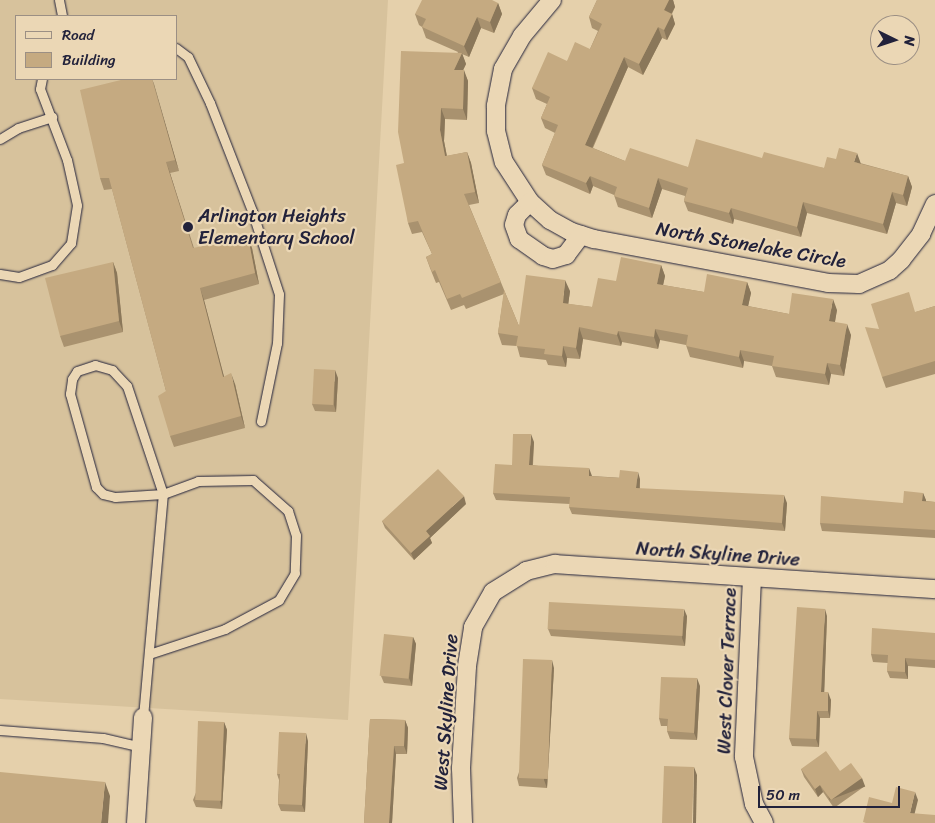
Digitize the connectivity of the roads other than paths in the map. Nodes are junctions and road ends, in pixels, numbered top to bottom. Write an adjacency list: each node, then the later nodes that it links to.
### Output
1 (59, 0): 3 (lane)
2 (552, 0): 8 (street, North Stonelake Circle)
3 (62, 15)
4 (178, 50): 12 (lane)
5 (42, 80): 6 (lane)
6 (52, 117): 7 (lane); 11 (lane)
7 (0, 139)
8 (530, 202): 10 (street, North Stonelake Circle); 10 (street)
9 (935, 204): 10 (street, North Stonelake Circle)
10 (581, 235)
11 (0, 274)
12 (261, 421)
13 (163, 494): 13 (lane); 17 (lane); 17 (lane)
14 (752, 578): 15 (street, North Skyline Drive); 16 (street, North Skyline Drive); 23 (street, West Clover Terrace)
15 (502, 584): 22 (street, West Skyline Drive)
16 (935, 589)
17 (148, 654): 18 (lane)
18 (143, 717): 20 (street)
19 (0, 730): 20 (lane)
20 (139, 746): 21 (street)
21 (136, 823)
22 (463, 823)
23 (764, 823)

